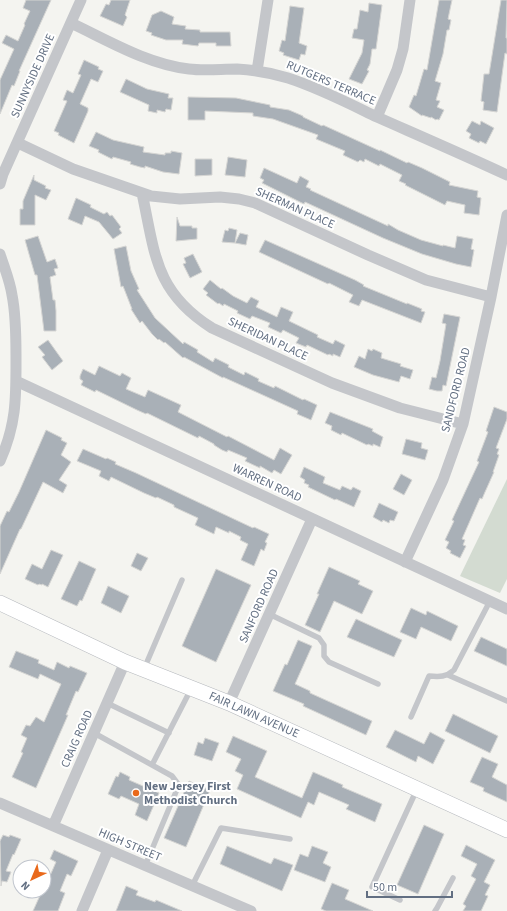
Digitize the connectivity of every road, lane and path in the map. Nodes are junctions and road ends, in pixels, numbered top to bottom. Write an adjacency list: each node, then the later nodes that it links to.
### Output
1 (81, 0): 4 (street, SUNNYSIDE DRIVE)
2 (268, 0): 5 (street)
3 (410, 0): 6 (street)
4 (71, 23): 5 (street, RUTGERS TERRACE); 7 (street, SUNNYSIDE DRIVE)
5 (257, 70): 6 (street, RUTGERS TERRACE)
6 (377, 117): 8 (street, RUTGERS TERRACE)
7 (18, 143): 9 (street, SUNNYSIDE DRIVE); 10 (street, SHERMAN PLACE)
8 (507, 175)
9 (0, 184)
10 (142, 193): 13 (street, SHERMAN PLACE); 15 (street, SHERIDAN PLACE)
11 (507, 215): 13 (street, SANDFORD ROAD)
12 (0, 254): 14 (street)
13 (491, 297): 15 (street, SANDFORD ROAD)
14 (16, 381): 16 (street); 17 (street, WARREN ROAD)
15 (463, 424): 18 (street, SANDFORD ROAD)
16 (0, 461)
17 (312, 519): 18 (street, WARREN ROAD); 23 (street, SANFORD ROAD)
18 (405, 562): 20 (street, WARREN ROAD)
19 (182, 580): 25 (lane)
20 (490, 600): 22 (street, WARREN ROAD); 26 (lane)
21 (0, 603): 24 (main road, FAIR LAWN AVENUE)
22 (507, 609)
23 (269, 614): 27 (lane); 31 (street, SANFORD ROAD)
24 (125, 662): 25 (main road, FAIR LAWN AVENUE); 30 (street, CRAIG ROAD)
25 (144, 669): 28 (main road, FAIR LAWN AVENUE)
26 (448, 675): 29 (lane); 32 (lane)
27 (378, 684)
28 (191, 688): 31 (main road, FAIR LAWN AVENUE); 33 (lane)
29 (507, 701)
30 (107, 703): 33 (lane); 34 (street, CRAIG ROAD)
31 (229, 704): 36 (main road, FAIR LAWN AVENUE)
32 (411, 717)
33 (169, 732): 35 (lane)
34 (94, 733): 35 (lane); 38 (street, CRAIG ROAD)
35 (152, 765): 42 (lane)
36 (417, 789): 39 (main road, FAIR LAWN AVENUE); 45 (lane)
37 (0, 803): 38 (street, HIGH STREET)
38 (53, 826): 41 (street, HIGH STREET)
39 (507, 830)
40 (290, 839): 44 (lane)
41 (108, 850): 42 (street, HIGH STREET); 46 (street)
42 (145, 866): 44 (street, HIGH STREET)
43 (453, 878): 48 (lane)
44 (192, 886): 47 (street, HIGH STREET)
45 (400, 900)
46 (82, 911)
47 (251, 911)
48 (435, 911)

